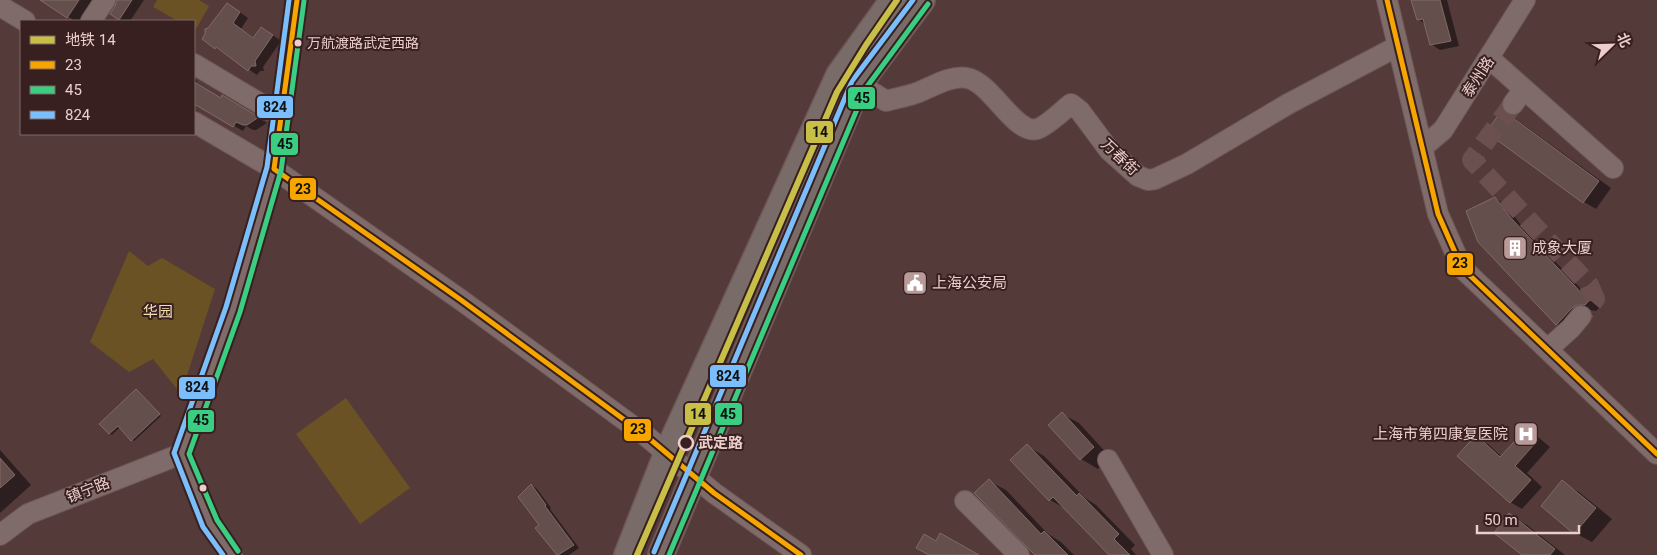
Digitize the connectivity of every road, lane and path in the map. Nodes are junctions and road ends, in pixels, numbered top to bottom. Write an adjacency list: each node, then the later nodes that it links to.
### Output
1 (105, 0): 9 (street)
2 (297, 0): 14 (street)
3 (893, 0): 21 (main road)
4 (922, 0): 13 (main road)
5 (1387, 0): 10 (street)
6 (1525, 0): 11 (street, 泰州路)
7 (0, 6): 8 (street)
8 (23, 20)
9 (92, 20)
10 (1398, 46): 13 (street, 万春街); 16 (street)
11 (1490, 58): 16 (street, 泰州路); 17 (street)
12 (195, 65): 14 (street)
13 (859, 84): 25 (main road)
14 (281, 116): 18 (street)
15 (195, 123): 18 (street)
16 (1423, 147): 20 (street)
17 (1613, 168)
18 (274, 169): 21 (street); 22 (street)
19 (1581, 316): 20 (street)
20 (1548, 349): 23 (street)
21 (668, 453): 25 (street); 29 (main road)
22 (181, 454): 27 (street, 镇宁路); 28 (street)
23 (1657, 454)
24 (1108, 460): 33 (street)
25 (694, 478): 30 (main road); 31 (street)
26 (965, 500): 32 (street)
27 (0, 535)
28 (232, 555)
29 (628, 555)
30 (661, 555)
31 (801, 555)
32 (1019, 555)
33 (1163, 555)

